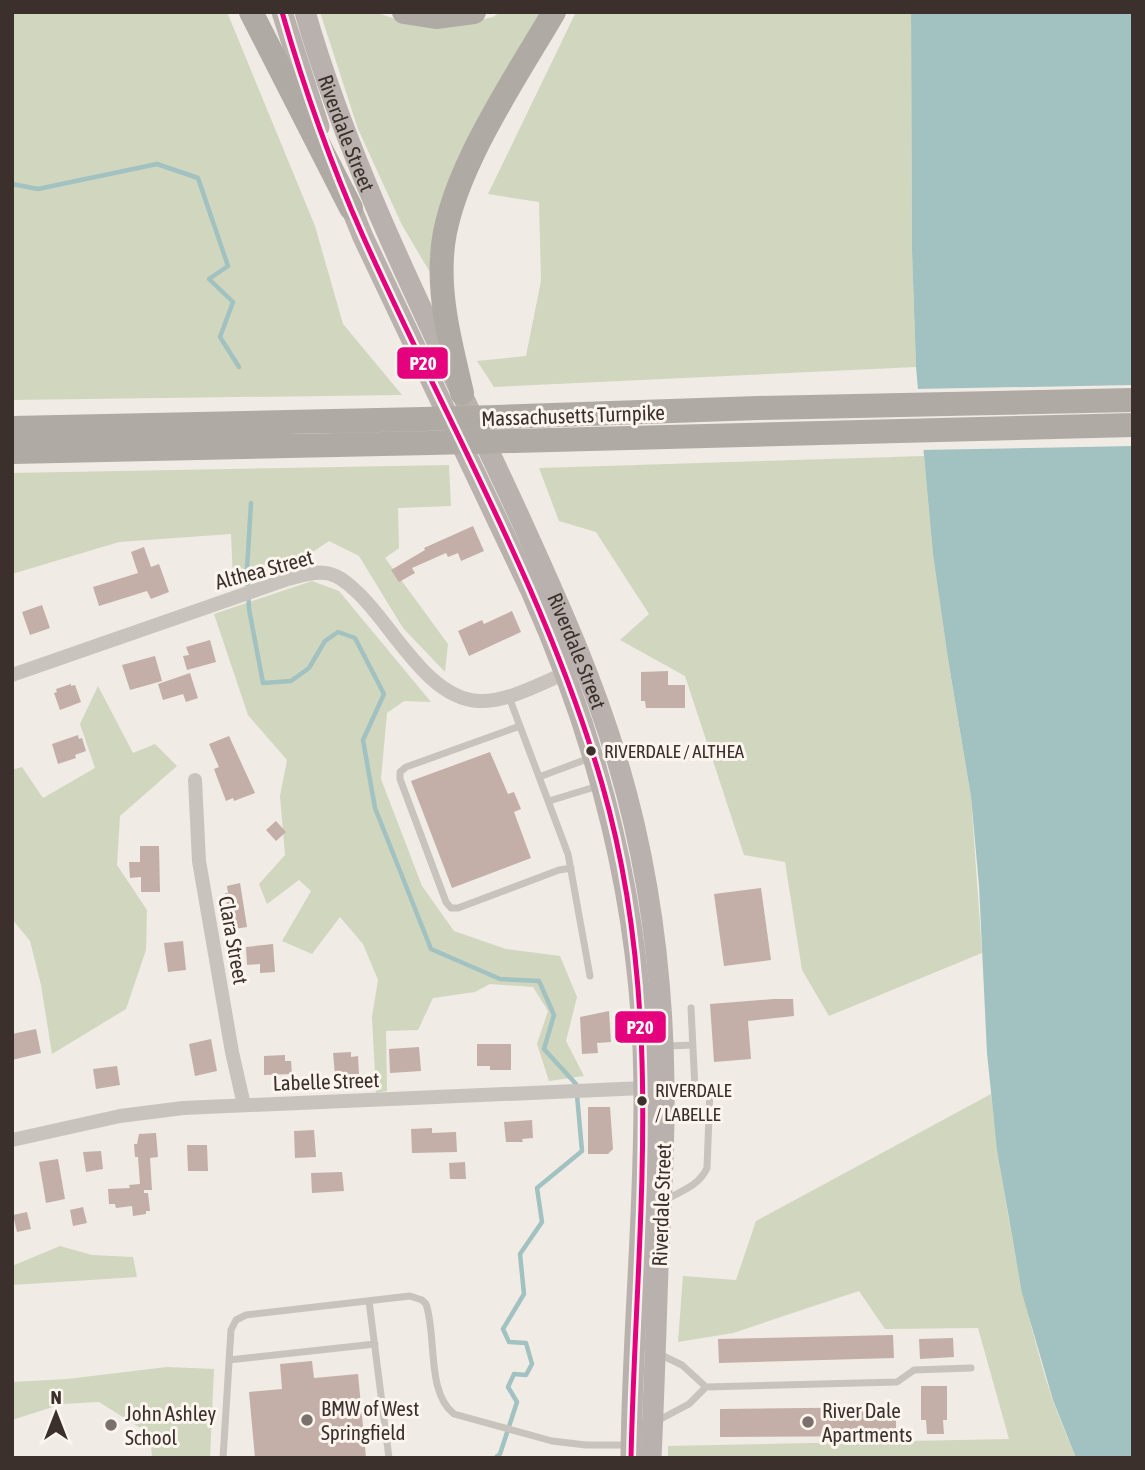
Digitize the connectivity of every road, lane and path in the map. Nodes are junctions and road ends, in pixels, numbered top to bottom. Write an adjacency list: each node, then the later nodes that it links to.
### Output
1 (251, 12): 7 (highway)
2 (282, 12): 7 (main road, Riverdale Street)
3 (305, 12): 8 (main road, Riverdale Street)
4 (404, 12): 5 (highway)
5 (474, 12)
6 (554, 12): 8 (highway)
7 (351, 208): 13 (main road, Riverdale Street)
8 (462, 393): 13 (main road, Riverdale Street)
9 (1133, 400): 11 (highway, Massachusetts Turnpike, bridge)
10 (1133, 425): 12 (highway, Massachusetts Turnpike, bridge)
11 (12, 428)
12 (12, 452)
13 (575, 670): 15 (street, Althea Street); 17 (main road, Riverdale Street); 26 (main road, Riverdale Street)
14 (12, 676): 15 (street, Althea Street)
15 (509, 696): 16 (lane)
16 (520, 726): 18 (lane); 22 (lane)
17 (594, 757): 18 (lane); 20 (main road, Riverdale Street)
18 (540, 777): 21 (lane)
19 (195, 780): 28 (street, Clara Street)
20 (602, 785): 21 (lane); 27 (main road, Riverdale Street)
21 (549, 802): 22 (lane)
22 (571, 869): 23 (lane)
23 (590, 975)
24 (691, 1008): 25 (lane)
25 (693, 1045): 26 (lane); 30 (lane)
26 (663, 1046): 27 (main road, Riverdale Street)
27 (654, 1088): 28 (street, Labelle Street); 30 (main road, Riverdale Street); 38 (main road, Riverdale Street)
28 (244, 1105): 29 (street, Labelle Street)
29 (12, 1140)
30 (661, 1202): 33 (main road, Riverdale Street)
31 (369, 1301): 32 (lane); 34 (lane); 38 (lane)
32 (375, 1344): 34 (lane); 40 (lane)
33 (655, 1352): 36 (lane); 37 (main road, Riverdale Street)
34 (229, 1360): 39 (lane)
35 (971, 1368): 36 (lane)
36 (706, 1387): 37 (lane)
37 (653, 1423): 41 (main road, Riverdale Street)
38 (631, 1452)
39 (222, 1458)
40 (389, 1458)
41 (651, 1458)

